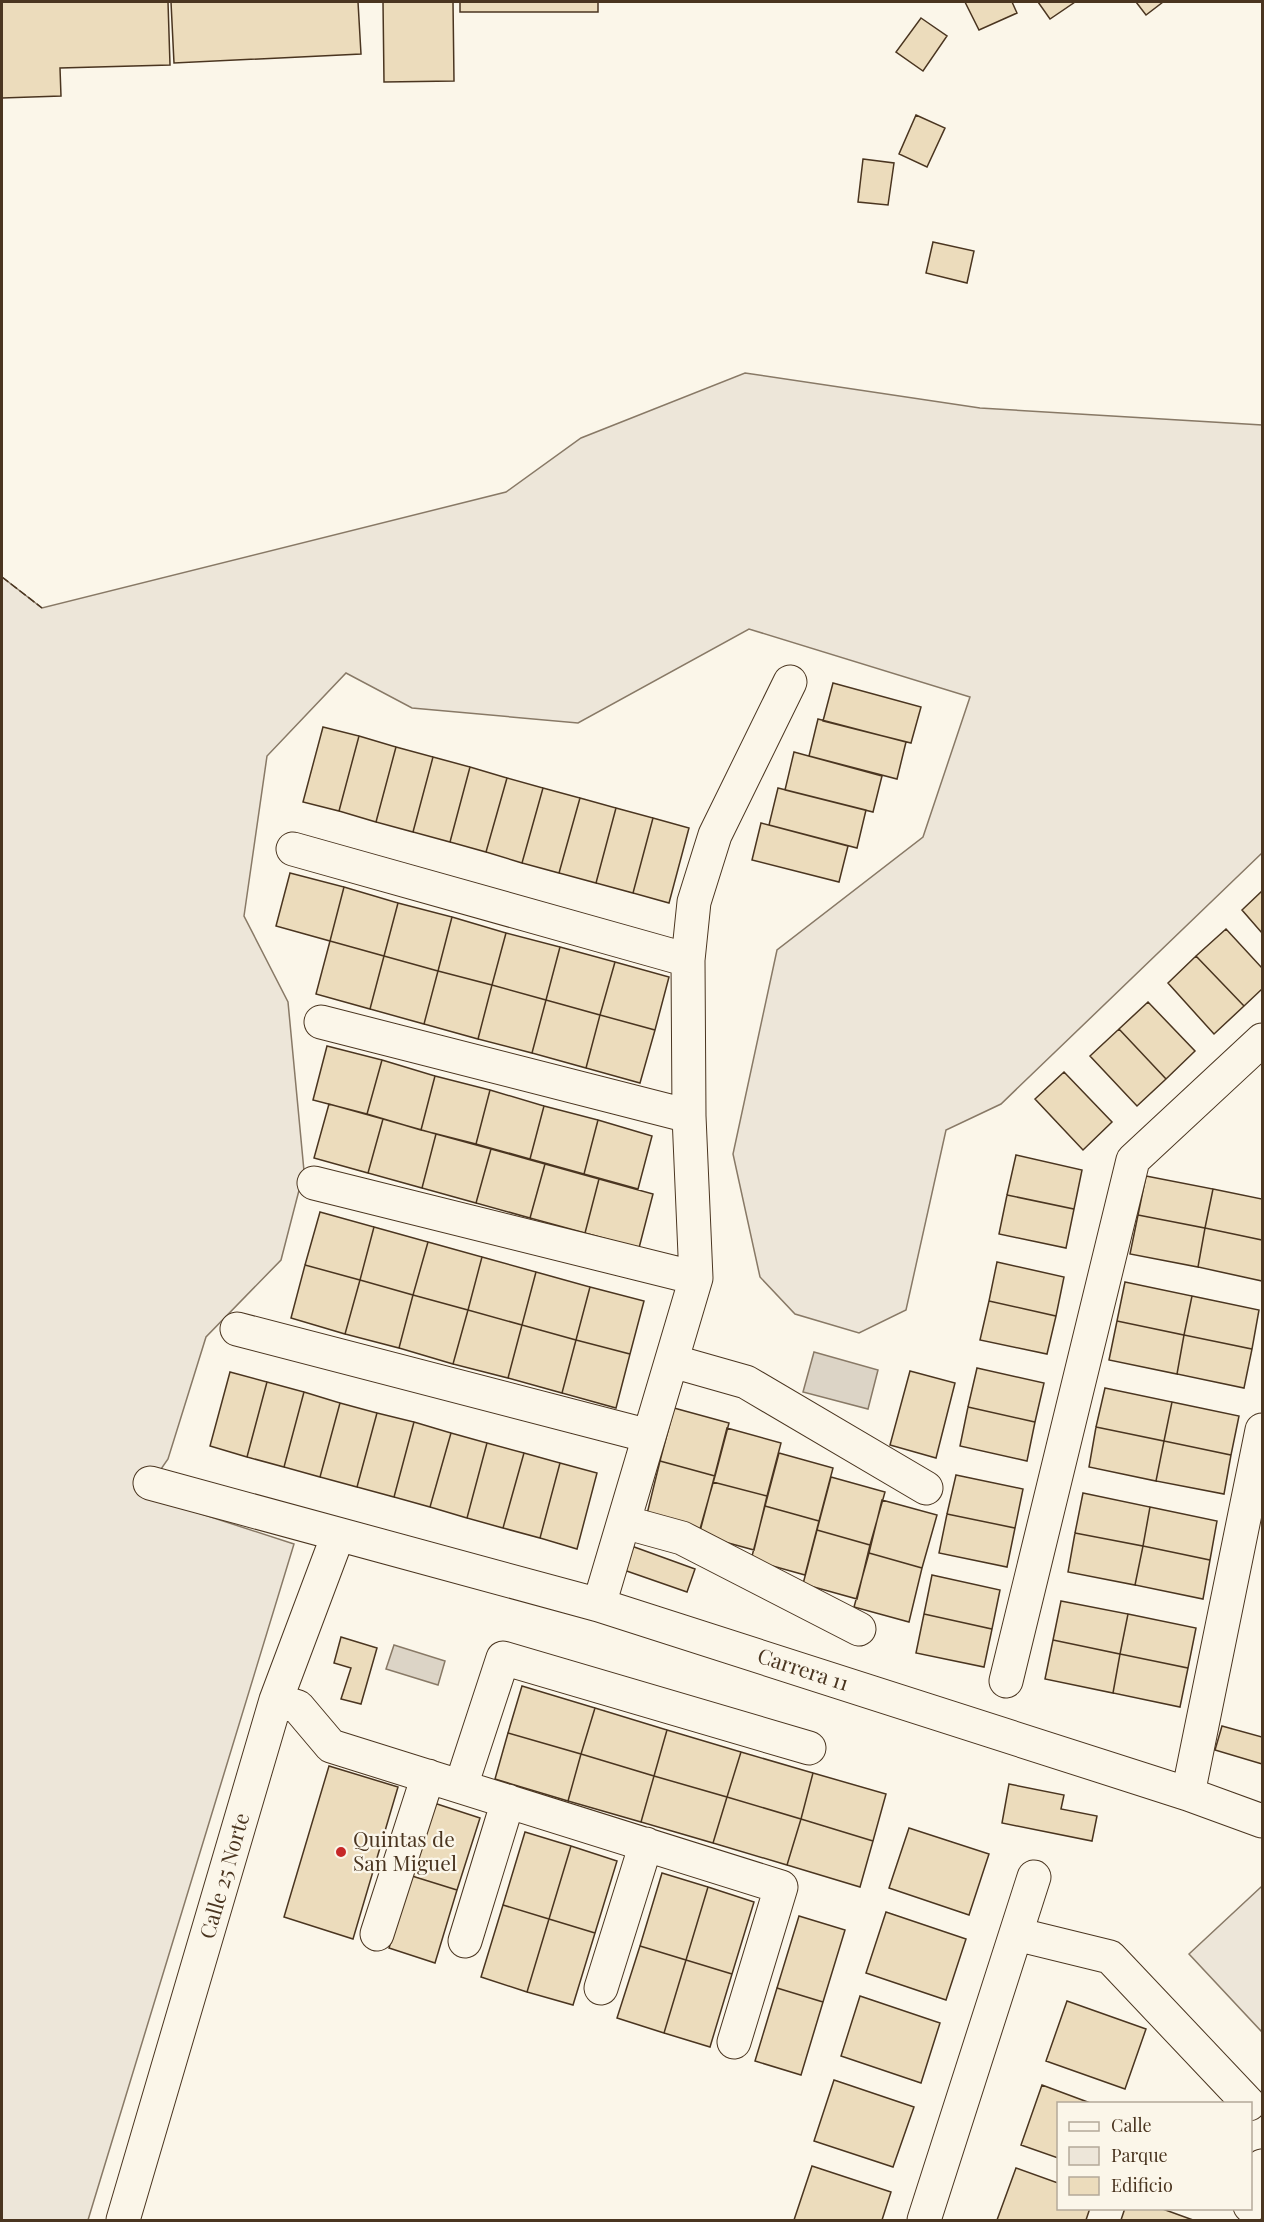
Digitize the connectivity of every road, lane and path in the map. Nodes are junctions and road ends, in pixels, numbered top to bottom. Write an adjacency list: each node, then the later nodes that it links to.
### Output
1 (790, 682): 3 (street)
2 (293, 849): 3 (street)
3 (688, 960): 6 (street)
4 (321, 1022): 6 (street)
5 (1260, 1046): 19 (street)
6 (689, 1116): 8 (street)
7 (314, 1183): 8 (street)
8 (696, 1278): 10 (street)
9 (237, 1329): 12 (street)
10 (672, 1361): 12 (street); 14 (street)
11 (1263, 1430): 24 (street)
12 (649, 1437): 15 (street)
13 (150, 1483): 16 (street, Carrera 11)
14 (926, 1488)
15 (624, 1522): 17 (street); 18 (street)
16 (338, 1535): 17 (street, Carrera 11); 20 (street, Calle 25 Norte)
17 (599, 1605): 24 (street, Carrera 11)
18 (859, 1629)
19 (1006, 1681)
20 (276, 1700): 22 (street); 39 (street, Calle 25 Norte)
21 (809, 1748): 23 (street)
22 (428, 1776): 23 (street); 29 (street)
23 (461, 1786): 25 (street)
24 (1188, 1794): 26 (street, Carrera 11)
25 (508, 1801): 27 (street); 31 (street)
26 (1263, 1821)
27 (646, 1844): 32 (street); 33 (street)
28 (1034, 1877): 30 (street)
29 (377, 1934)
30 (1016, 1934): 34 (street); 40 (street)
31 (465, 1941)
32 (601, 1988)
33 (734, 2042)
34 (1248, 2102)
35 (1252, 2106): 36 (street)
36 (1263, 2120)
37 (1263, 2166): 38 (street)
38 (1252, 2201)
39 (123, 2220)
40 (924, 2220)

